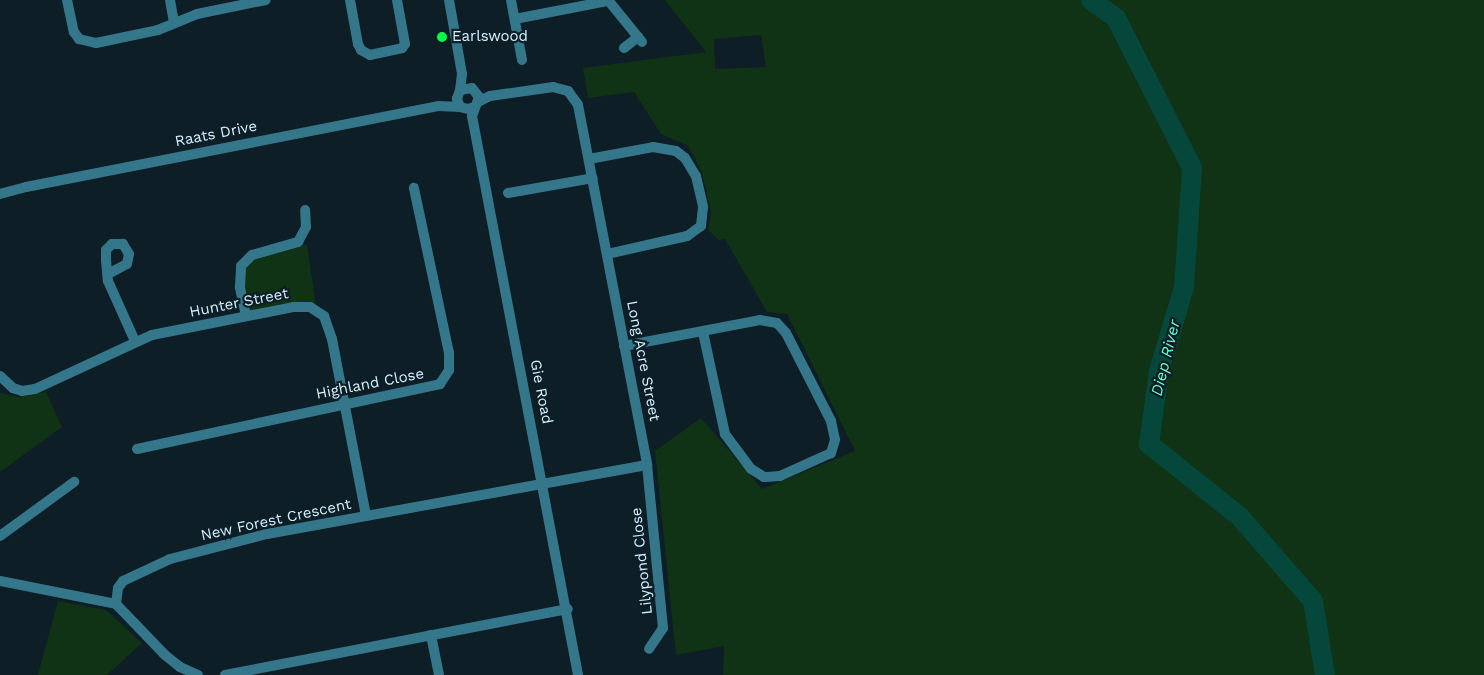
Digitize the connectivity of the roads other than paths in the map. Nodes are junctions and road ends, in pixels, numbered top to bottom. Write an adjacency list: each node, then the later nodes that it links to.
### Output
1 (67, 0): 10 (street)
2 (170, 0): 10 (street)
3 (266, 0): 10 (street)
4 (350, 0): 5 (street)
5 (397, 0)
6 (449, 0): 13 (street)
7 (511, 0): 9 (street)
8 (608, 0): 9 (street); 11 (street)
9 (515, 19): 12 (street)
10 (174, 22)
11 (624, 48)
12 (522, 60)
13 (462, 74): 14 (street); 15 (street)
14 (474, 88): 15 (street); 16 (street); 18 (street)
15 (459, 92): 17 (street, Raats Drive); 18 (street)
16 (490, 96): 18 (street); 19 (street, Long Acre Street)
17 (438, 106): 18 (street, Raats Drive); 23 (street, Raats Drive)
18 (470, 108): 36 (street, Gie Road)
19 (589, 158): 20 (street, Long Acre Street); 25 (street)
20 (593, 178): 22 (street); 25 (street, Long Acre Street)
21 (414, 188): 32 (street, Highland Close)
22 (508, 193)
23 (0, 194)
24 (305, 210): 27 (street)
25 (607, 254): 30 (street, Long Acre Street)
26 (108, 274): 29 (street)
27 (246, 316): 29 (street, Hunter Street); 32 (street, Hunter Street)
28 (703, 332): 28 (street); 30 (street)
29 (135, 341): 31 (street, Hunter Street)
30 (624, 346): 34 (street, Long Acre Street)
31 (2, 382)
32 (346, 404): 33 (street, Highland Close); 37 (street, Hunter Street)
33 (137, 449)
34 (647, 465): 36 (street); 43 (street, Lilypond Close)
35 (74, 482): 38 (street)
36 (543, 483): 37 (street, New Forest Crescent); 41 (street, Gie Road)
37 (366, 516): 40 (street, New Forest Crescent)
38 (0, 536)
39 (0, 581): 40 (street)
40 (116, 604): 44 (street)
41 (568, 609): 42 (street); 47 (street, Gie Road)
42 (431, 635): 45 (street); 46 (street)
43 (650, 649)
44 (198, 675)
45 (225, 675)
46 (439, 675)
47 (578, 675)

